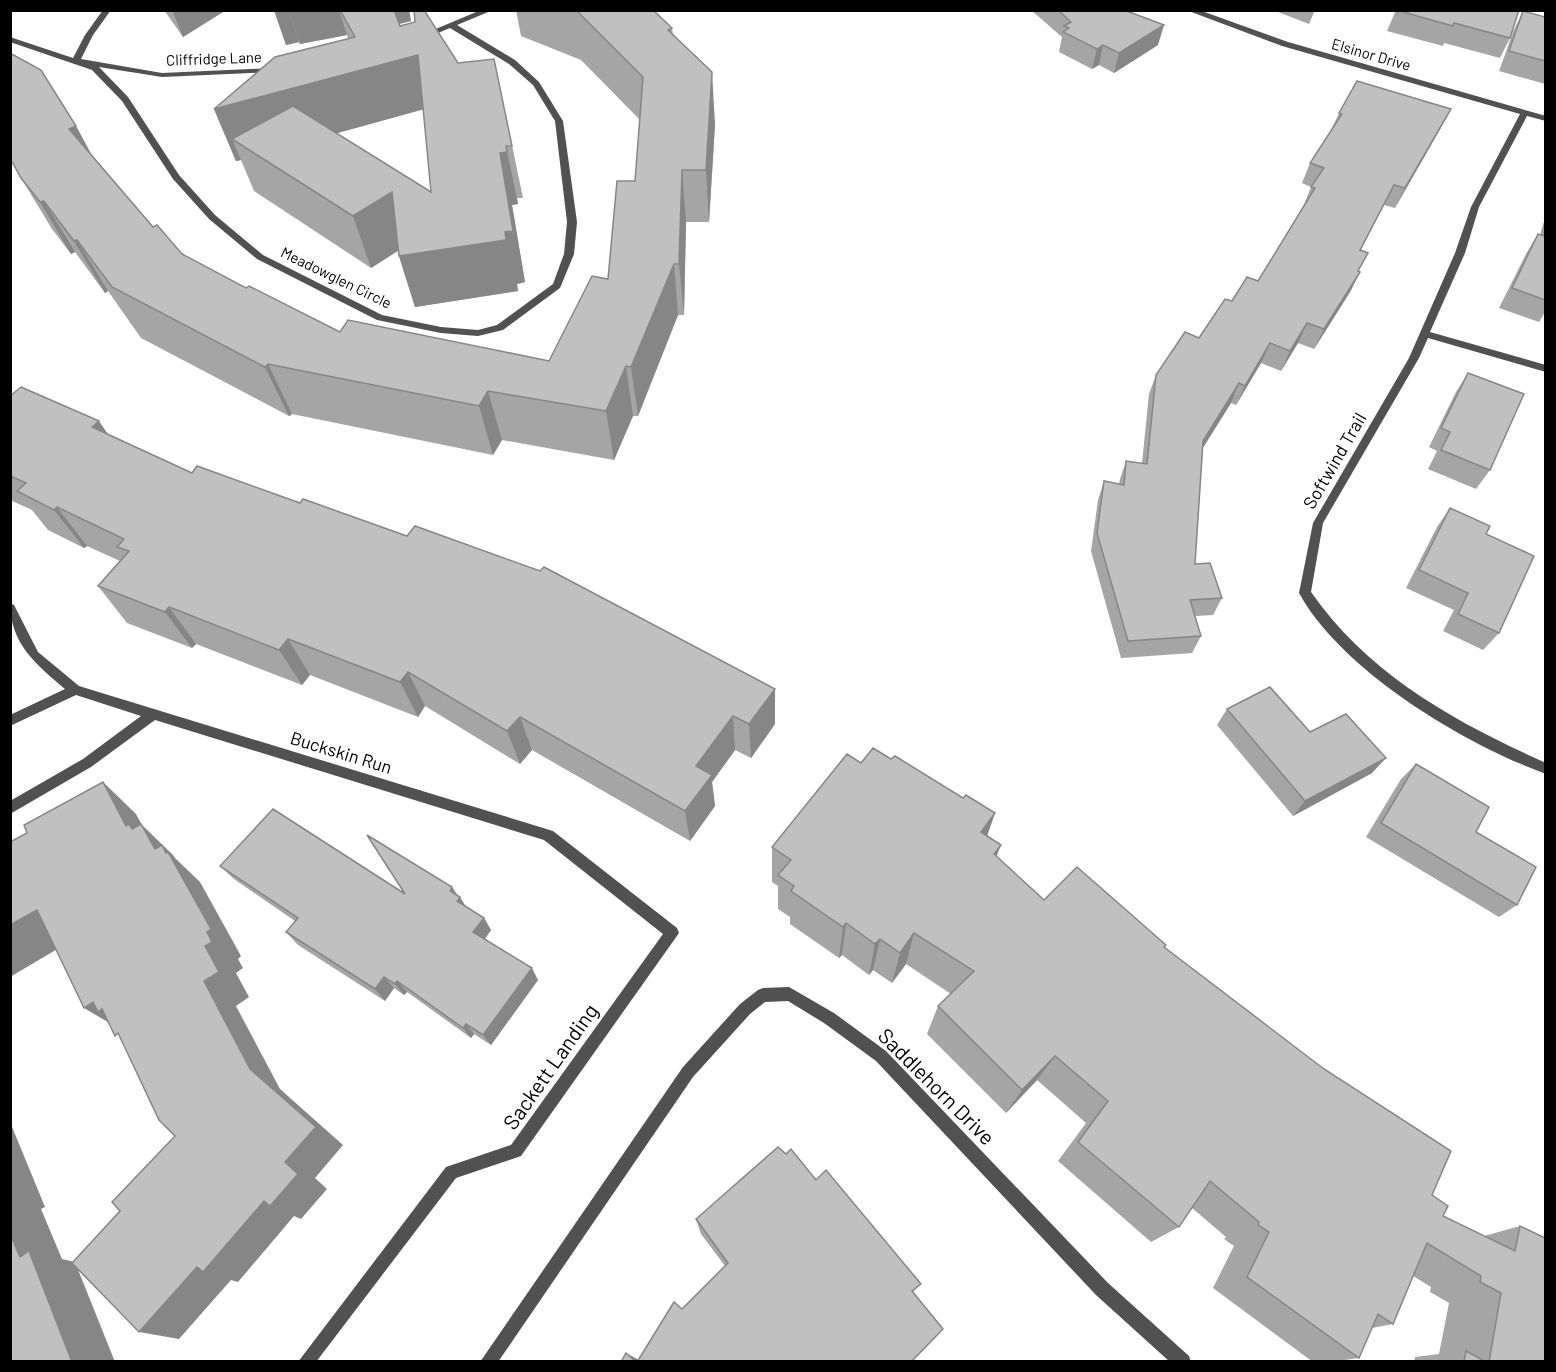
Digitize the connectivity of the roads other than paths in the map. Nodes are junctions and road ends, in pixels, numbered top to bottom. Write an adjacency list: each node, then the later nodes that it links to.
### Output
1 (107, 10): 7 (street)
2 (489, 10): 4 (street)
3 (1191, 10): 9 (street, Elsinor Drive)
4 (452, 26): 6 (street); 7 (street, Meadowglen Circle)
5 (10, 39): 7 (street, Meadowglen Circle)
6 (410, 40)
7 (76, 61): 8 (street, Cliffridge Lane)
8 (283, 69)
9 (1525, 113): 10 (street, Elsinor Drive); 11 (street, Softwind Trail)
10 (1545, 118)
11 (1424, 333): 12 (street); 17 (street, Softwind Trail)
12 (1545, 369)
13 (10, 608): 14 (street, Buckskin Run)
14 (75, 690): 15 (street, Buckskin Run); 16 (street)
15 (153, 714): 18 (street); 19 (street, Buckskin Run)
16 (10, 721)
17 (1545, 769)
18 (10, 808)
19 (672, 933): 20 (street, Sackett Landing)
20 (306, 1362)
21 (488, 1362): 22 (street, Saddlehorn Drive)
22 (1183, 1362)

